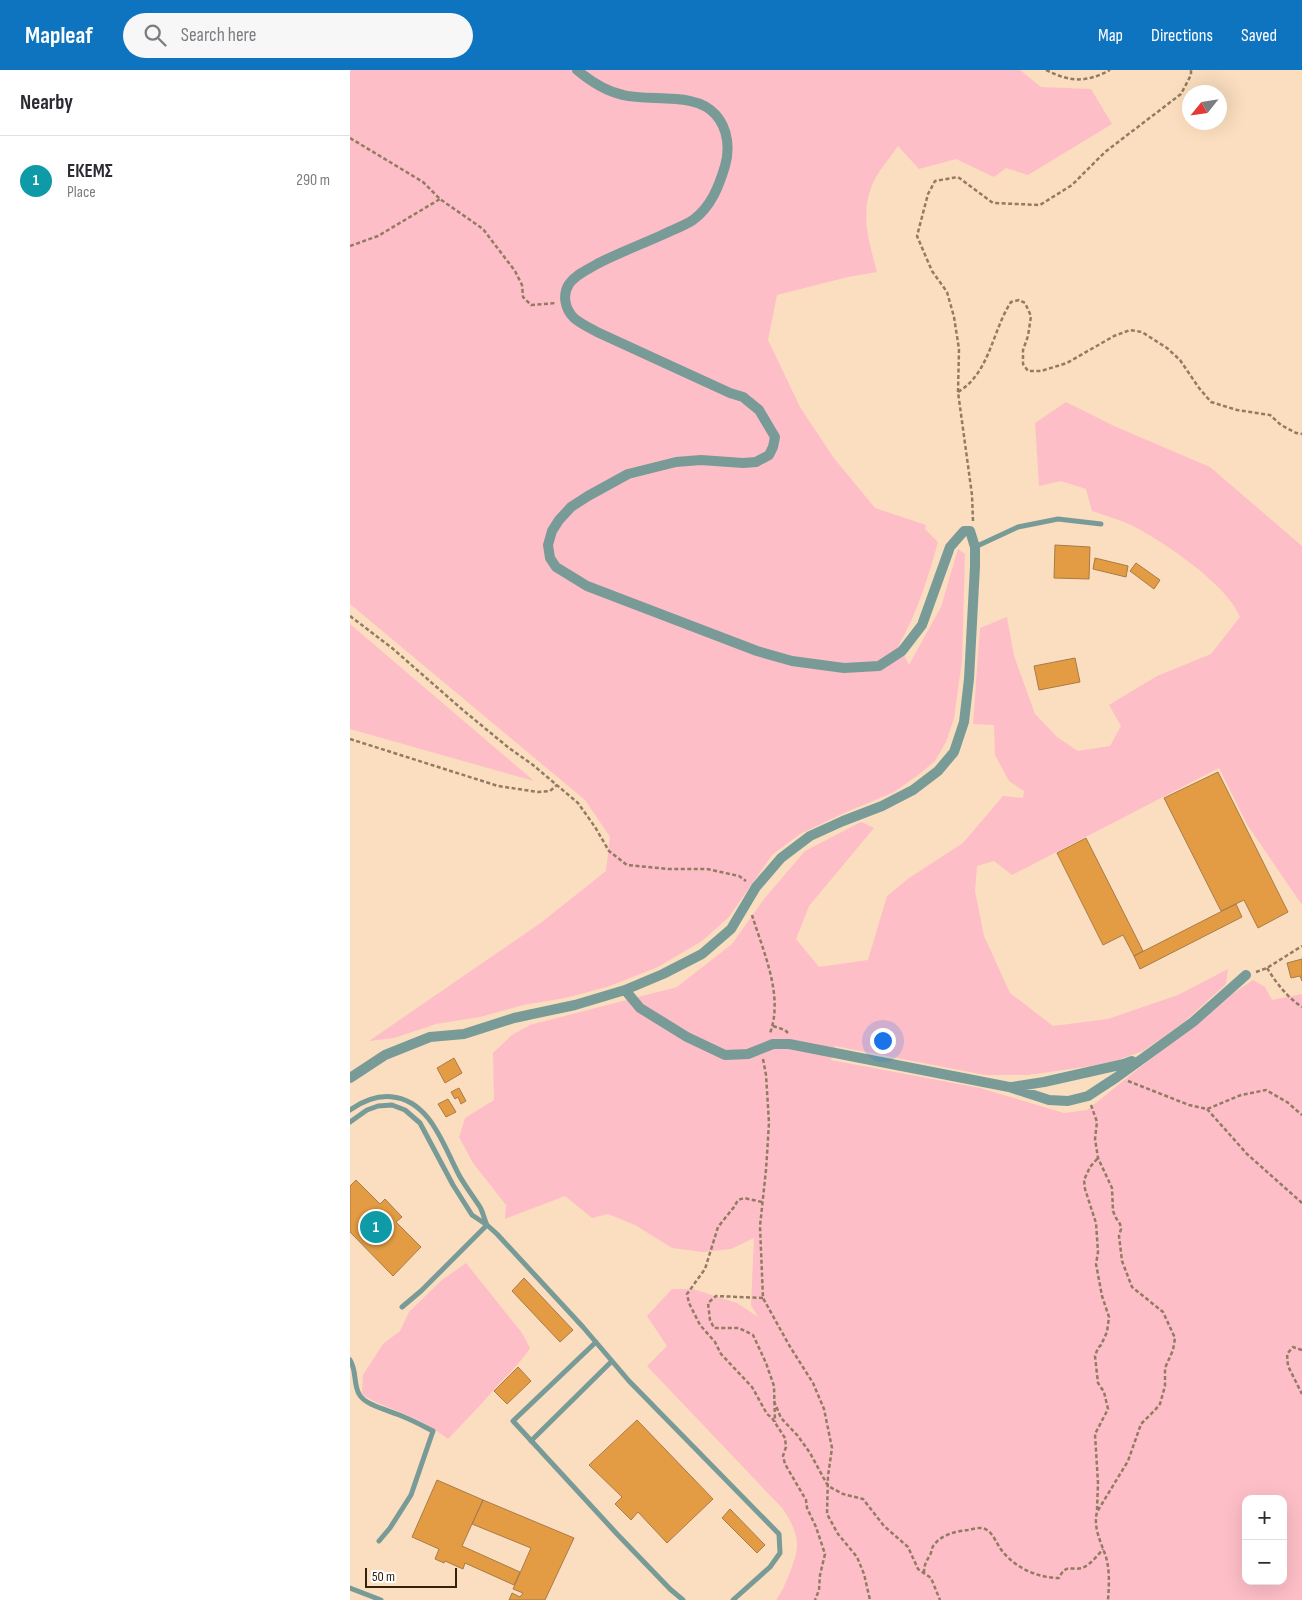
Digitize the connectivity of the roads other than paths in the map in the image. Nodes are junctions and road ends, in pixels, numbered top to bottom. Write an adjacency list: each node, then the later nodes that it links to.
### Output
1 (576, 70): 3 (street)
2 (1101, 524): 3 (lane)
3 (976, 547): 5 (street)
4 (1246, 975): 6 (street)
5 (625, 990): 7 (street); 8 (street)
6 (1147, 1054): 8 (street); 8 (street)
7 (350, 1078)
8 (1009, 1087)
9 (350, 1110): 10 (lane)
10 (427, 1117): 12 (lane); 13 (lane)
11 (350, 1122): 12 (lane)
12 (420, 1123): 13 (lane)
13 (487, 1225): 14 (lane); 15 (lane)
14 (402, 1307)
15 (596, 1342): 17 (lane); 18 (lane)
16 (350, 1360): 19 (lane)
17 (612, 1361): 18 (lane); 23 (lane)
18 (530, 1441): 22 (lane)
19 (379, 1541)
20 (350, 1588): 21 (lane)
21 (381, 1600)
22 (683, 1600)
23 (733, 1600)

